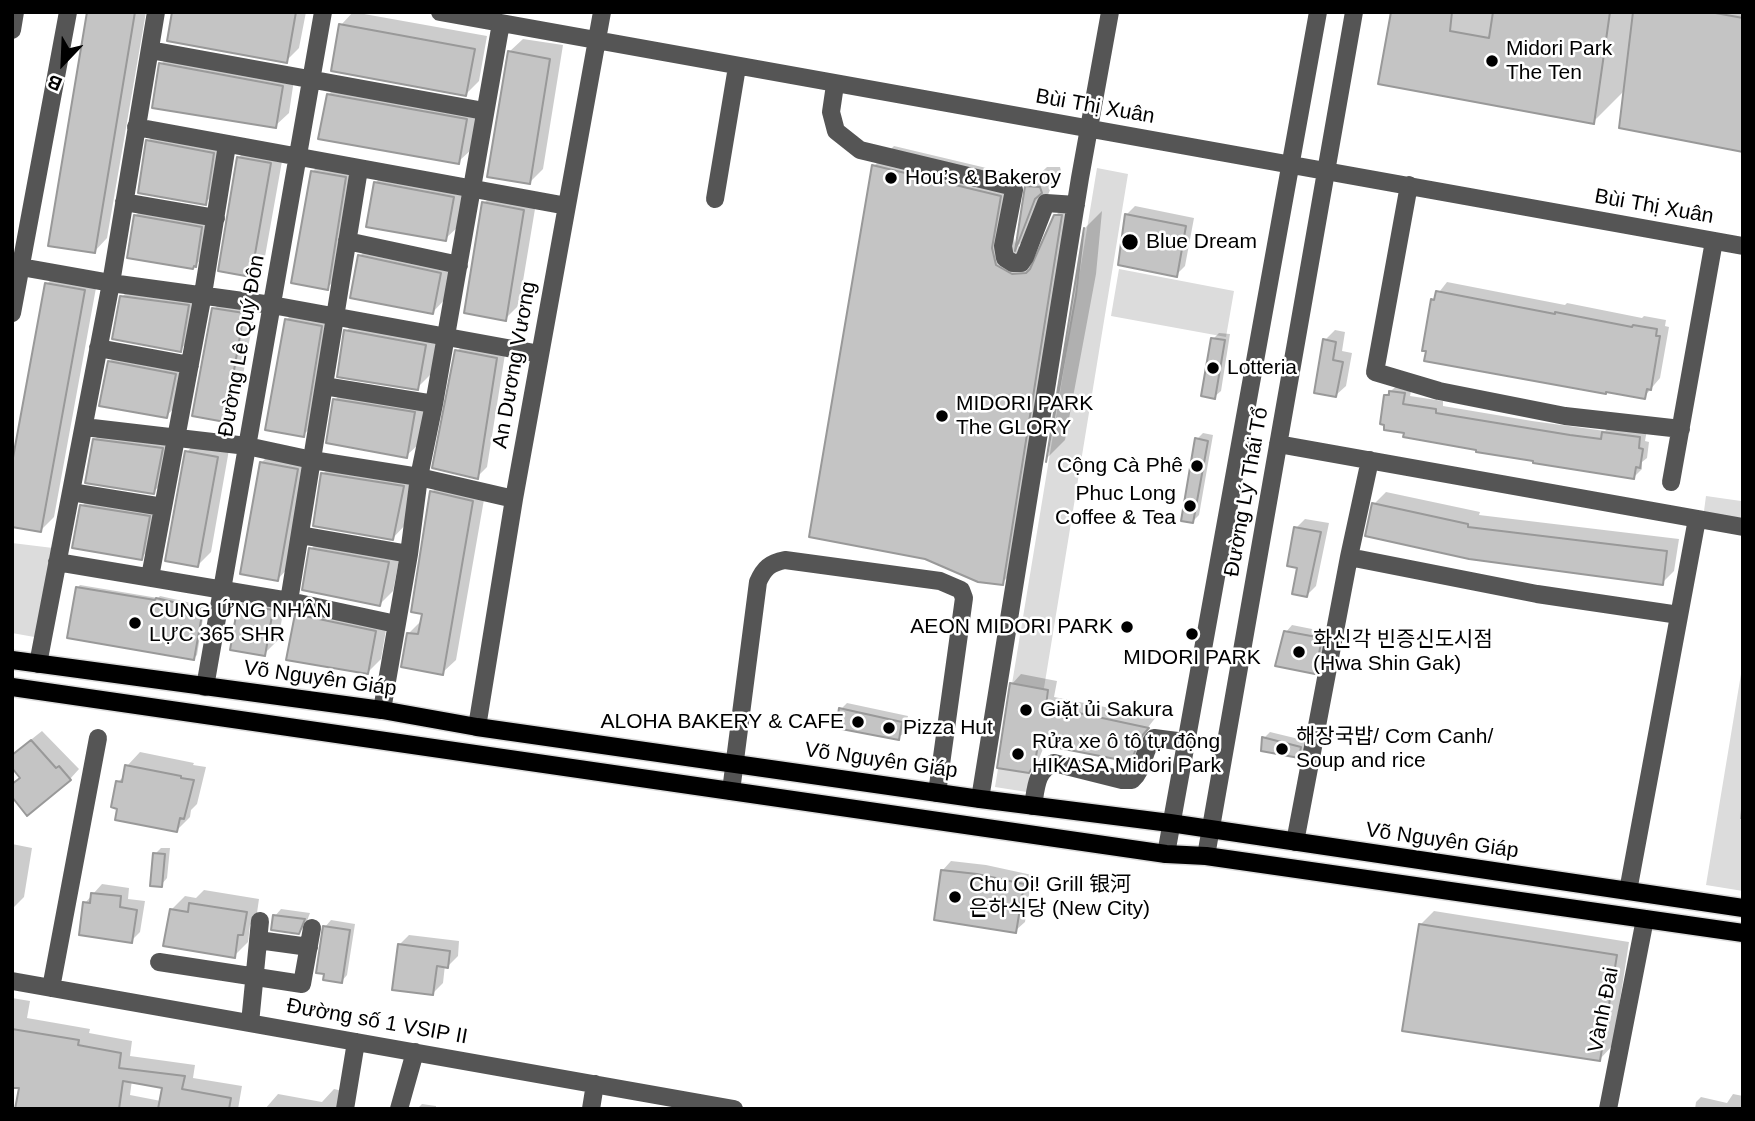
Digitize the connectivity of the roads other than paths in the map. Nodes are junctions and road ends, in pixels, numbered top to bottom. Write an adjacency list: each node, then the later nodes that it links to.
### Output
1 (15, 12): 11 (street)
2 (68, 12): 36 (street)
3 (156, 12): 13 (street)
4 (323, 12): 15 (street, Đường Lê Quý Đôn)
5 (440, 12): 10 (street, Bùi Thị Xuân)
6 (602, 12): 12 (street, An Dương Vương)
7 (1111, 12): 19 (street)
8 (1318, 12): 22 (street, Đường Lý Thái Tổ)
9 (1354, 12): 24 (street, Đường Lý Thái Tổ)
10 (500, 23): 12 (street, Bùi Thị Xuân); 17 (street)
11 (12, 30)
12 (597, 42): 14 (street, Bùi Thị Xuân); 30 (street, An Dương Vương)
13 (150, 50): 15 (street); 18 (street)
14 (737, 67): 16 (street, Bùi Thị Xuân); 27 (street)
15 (312, 78): 17 (street); 21 (street, Đường Lê Quý Đôn)
16 (835, 85): 19 (street, Bùi Thị Xuân); 29 (street)
17 (484, 111): 26 (street)
18 (136, 127): 20 (street); 28 (street)
19 (1089, 130): 22 (street, Bùi Thị Xuân); 29 (street)
20 (227, 145): 21 (street); 31 (street)
21 (298, 155): 23 (street); 39 (street, Đường Lê Quý Đôn)
22 (1290, 163): 24 (street, Bùi Thị Xuân); 78 (street, Đường Lý Thái Tổ)
23 (359, 169): 26 (street); 32 (street)
24 (1326, 171): 25 (street, Bùi Thị Xuân); 51 (street, Đường Lý Thái Tổ)
25 (1409, 186): 33 (street, Bùi Thị Xuân); 49 (street)
26 (471, 188): 30 (street); 35 (street)
27 (715, 199)
28 (124, 202): 31 (street); 37 (street)
29 (1076, 205): 82 (street)
30 (567, 206): 44 (street, An Dương Vương)
31 (216, 218): 38 (street)
32 (347, 241): 35 (street); 41 (street)
33 (1714, 241): 34 (street, Bùi Thị Xuân); 49 (street)
34 (1743, 246)
35 (458, 265): 42 (street)
36 (21, 267): 37 (street); 40 (street)
37 (111, 283): 38 (street); 43 (street)
38 (203, 294): 39 (street); 45 (street)
39 (272, 305): 41 (street); 52 (street, Đường Lê Quý Đôn)
40 (12, 313)
41 (335, 317): 42 (street); 46 (street)
42 (445, 337): 44 (street); 47 (street)
43 (98, 348): 45 (street); 48 (street)
44 (540, 354): 58 (street, An Dương Vương)
45 (190, 365): 50 (street)
46 (324, 386): 47 (street); 53 (street)
47 (434, 404): 55 (street)
48 (83, 427): 50 (street); 57 (street)
49 (1681, 429): 56 (street)
50 (176, 436): 52 (street); 59 (street)
51 (1278, 444): 54 (street); 85 (street, Đường Lý Thái Tổ)
52 (247, 446): 53 (street); 67 (street, Đường Lê Quý Đôn)
53 (312, 460): 55 (street); 62 (street)
54 (1370, 460): 60 (street); 64 (street)
55 (419, 477): 58 (street); 63 (street)
56 (1671, 482)
57 (71, 492): 59 (street); 65 (street)
58 (514, 499): 76 (street, An Dương Vương)
59 (163, 507): 66 (street)
60 (1697, 519): 61 (street); 69 (street)
61 (1743, 527)
62 (300, 535): 63 (street); 68 (street)
63 (409, 554): 70 (street)
64 (1349, 557): 69 (street); 86 (street)
65 (57, 562): 66 (street); 72 (street)
66 (150, 577): 67 (street)
67 (222, 589): 68 (street); 74 (street, Đường Lê Quý Đôn)
68 (289, 601): 70 (street)
69 (1679, 615): 89 (street)
70 (396, 624): 75 (street)
71 (12, 660): 72 (main road, Võ Nguyên Giáp)
72 (38, 664): 74 (main road, Võ Nguyên Giáp)
73 (12, 687): 80 (main road)
74 (205, 687): 75 (main road, Võ Nguyên Giáp)
75 (382, 710): 76 (main road, Võ Nguyên Giáp)
76 (477, 727): 79 (main road, Võ Nguyên Giáp)
77 (98, 738): 100 (street)
78 (1185, 742): 83 (street); 84 (street, Đường Lý Thái Tổ)
79 (734, 764): 80 (street); 81 (main road, Võ Nguyên Giáp); 81 (street)
80 (731, 790): 87 (main road)
81 (937, 793): 82 (main road, Võ Nguyên Giáp)
82 (980, 799): 83 (main road, Võ Nguyên Giáp)
83 (1033, 806): 84 (main road, Võ Nguyên Giáp)
84 (1170, 823): 85 (main road, Võ Nguyên Giáp); 87 (street, Đường Lý Thái Tổ)
85 (1211, 830): 86 (main road, Võ Nguyên Giáp); 88 (street, Đường Lý Thái Tổ)
86 (1295, 842): 89 (main road, Võ Nguyên Giáp)
87 (1166, 853): 88 (main road)
88 (1206, 856): 91 (main road)
89 (1628, 891): 90 (main road, Võ Nguyên Giáp)
90 (1743, 908)
91 (1645, 919): 94 (main road); 109 (street, Vành Đai)
92 (260, 921): 95 (street)
93 (312, 928): 96 (street)
94 (1743, 933)
95 (258, 940): 96 (street); 98 (street)
96 (309, 947): 98 (street)
97 (159, 962): 98 (street)
98 (254, 976): 101 (street)
99 (12, 981): 100 (street, Đường số 1 VSIP II)
100 (51, 988): 101 (street, Đường số 1 VSIP II)
101 (250, 1023): 102 (street, Đường số 1 VSIP II)
102 (356, 1042): 103 (street, Đường số 1 VSIP II); 105 (street)
103 (415, 1052): 104 (street, Đường số 1 VSIP II); 106 (street)
104 (595, 1084): 107 (street); 108 (street, Đường số 1 VSIP II)
105 (345, 1109)
106 (399, 1109)
107 (591, 1109)
108 (734, 1109)
109 (1608, 1109)

